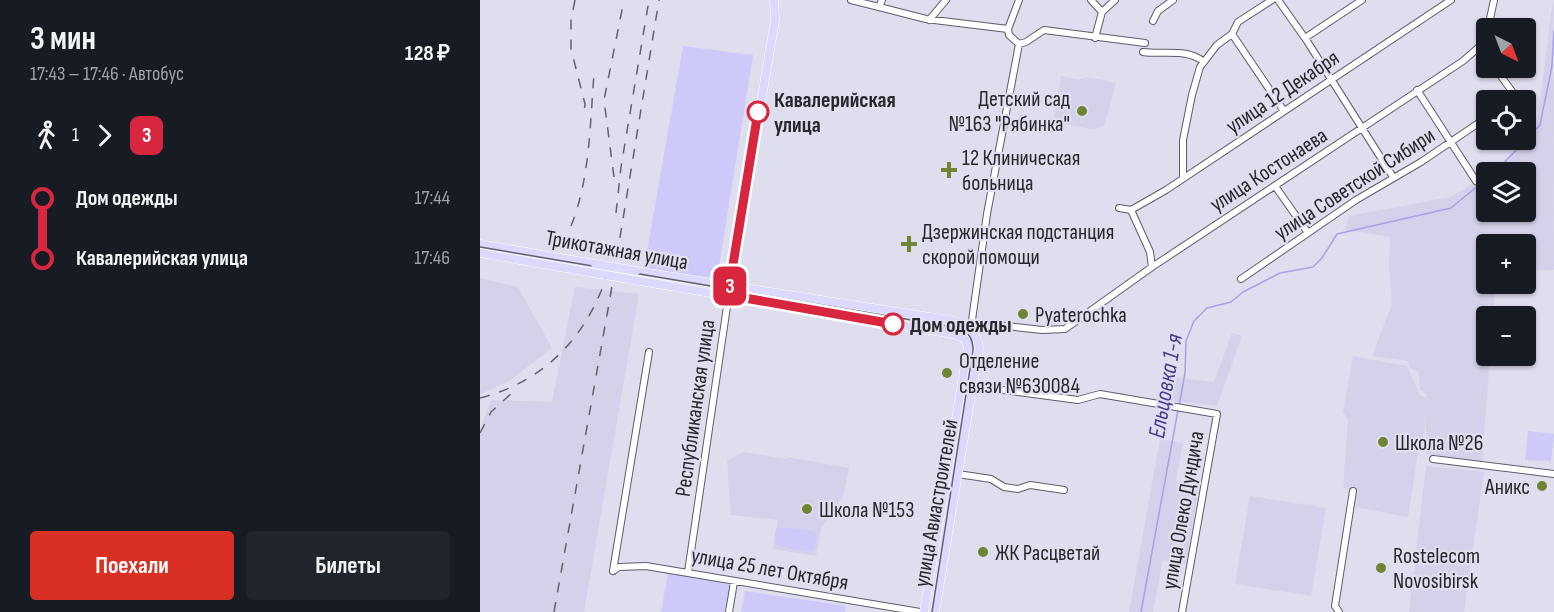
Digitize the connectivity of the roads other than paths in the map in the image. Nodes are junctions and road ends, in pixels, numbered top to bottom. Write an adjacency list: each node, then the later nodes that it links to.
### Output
1 (774, 0): 45 (main road, Республиканская улица)
2 (851, 0): 13 (street)
3 (946, 0): 16 (street)
4 (1019, 0): 18 (street)
5 (1091, 0): 14 (street)
6 (1115, 0): 14 (street)
7 (1173, 0): 17 (street)
8 (1272, 0): 19 (street)
9 (1278, 0): 21 (street)
10 (1362, 0): 21 (street)
11 (1451, 0): 27 (street, улица 12 Декабря)
12 (1494, 0): 15 (street)
13 (881, 3): 16 (street)
14 (1102, 12): 20 (street)
15 (1490, 18)
16 (929, 20): 18 (street)
17 (1153, 21)
18 (1008, 29): 23 (street)
19 (1232, 34): 26 (street); 29 (street)
20 (1095, 38): 22 (street); 23 (street)
21 (1305, 38): 27 (street)
22 (1145, 43)
23 (1019, 44): 50 (street)
24 (1476, 49): 28 (street, улица Костонаева)
25 (1143, 52): 26 (street)
26 (1204, 62): 33 (street)
27 (1331, 79): 29 (street, улица 12 Декабря); 31 (street)
28 (1417, 90): 31 (street, улица Костонаева); 32 (street)
29 (1284, 111): 33 (street, улица 12 Декабря)
30 (1476, 125): 32 (street, улица Советской Сибири)
31 (1362, 128): 34 (street); 36 (street, улица Костонаева)
32 (1451, 142): 34 (street, улица Советской Сибири); 35 (street)
33 (1183, 177): 38 (street, улица 12 Декабря)
34 (1393, 177): 39 (street, улица Советской Сибири)
35 (1476, 181)
36 (1275, 186): 39 (street); 42 (street, улица Костонаева)
37 (1119, 208): 38 (street)
38 (1131, 210): 42 (street)
39 (1308, 233): 44 (street, улица Советской Сибири)
40 (480, 243): 43 (main road, Трикотажная улица)
41 (480, 253): 43 (main road, Трикотажная улица)
42 (1152, 267): 49 (street, улица Костонаева)
43 (594, 268): 45 (main road, Трикотажная улица, bridge); 46 (main road, Трикотажная улица, bridge)
44 (1241, 279)
45 (730, 285): 46 (street, Республиканская улица); 47 (main road, Трикотажная улица)
46 (728, 295): 48 (main road, Трикотажная улица); 60 (street, Республиканская улица)
47 (839, 303): 48 (main road); 50 (main road, Трикотажная улица)
48 (838, 314): 51 (main road, Трикотажная улица)
49 (1065, 328): 50 (street, Трикотажная улица)
50 (972, 329): 51 (main road, улица Авиастроителей); 53 (main road, улица Авиастроителей)
51 (968, 350): 53 (main road, Трикотажная улица); 63 (main road, улица Авиастроителей)
52 (649, 352): 60 (street, улица 25 лет Октября)
53 (978, 356): 54 (main road, улица Авиастроителей)
54 (973, 386): 56 (main road, улица Авиастроителей); 65 (street, улица Олеко Дундича)
55 (1433, 459): 57 (street)
56 (958, 474): 58 (street); 64 (main road, улица Авиастроителей)
57 (1554, 474)
58 (1064, 490)
59 (1353, 491): 66 (street)
60 (688, 572): 61 (street, улица 25 лет Октября)
61 (734, 582): 62 (street); 63 (street, улица 25 лет Октября)
62 (729, 612)
63 (922, 612)
64 (935, 612)
65 (1182, 612)
66 (1339, 612)

